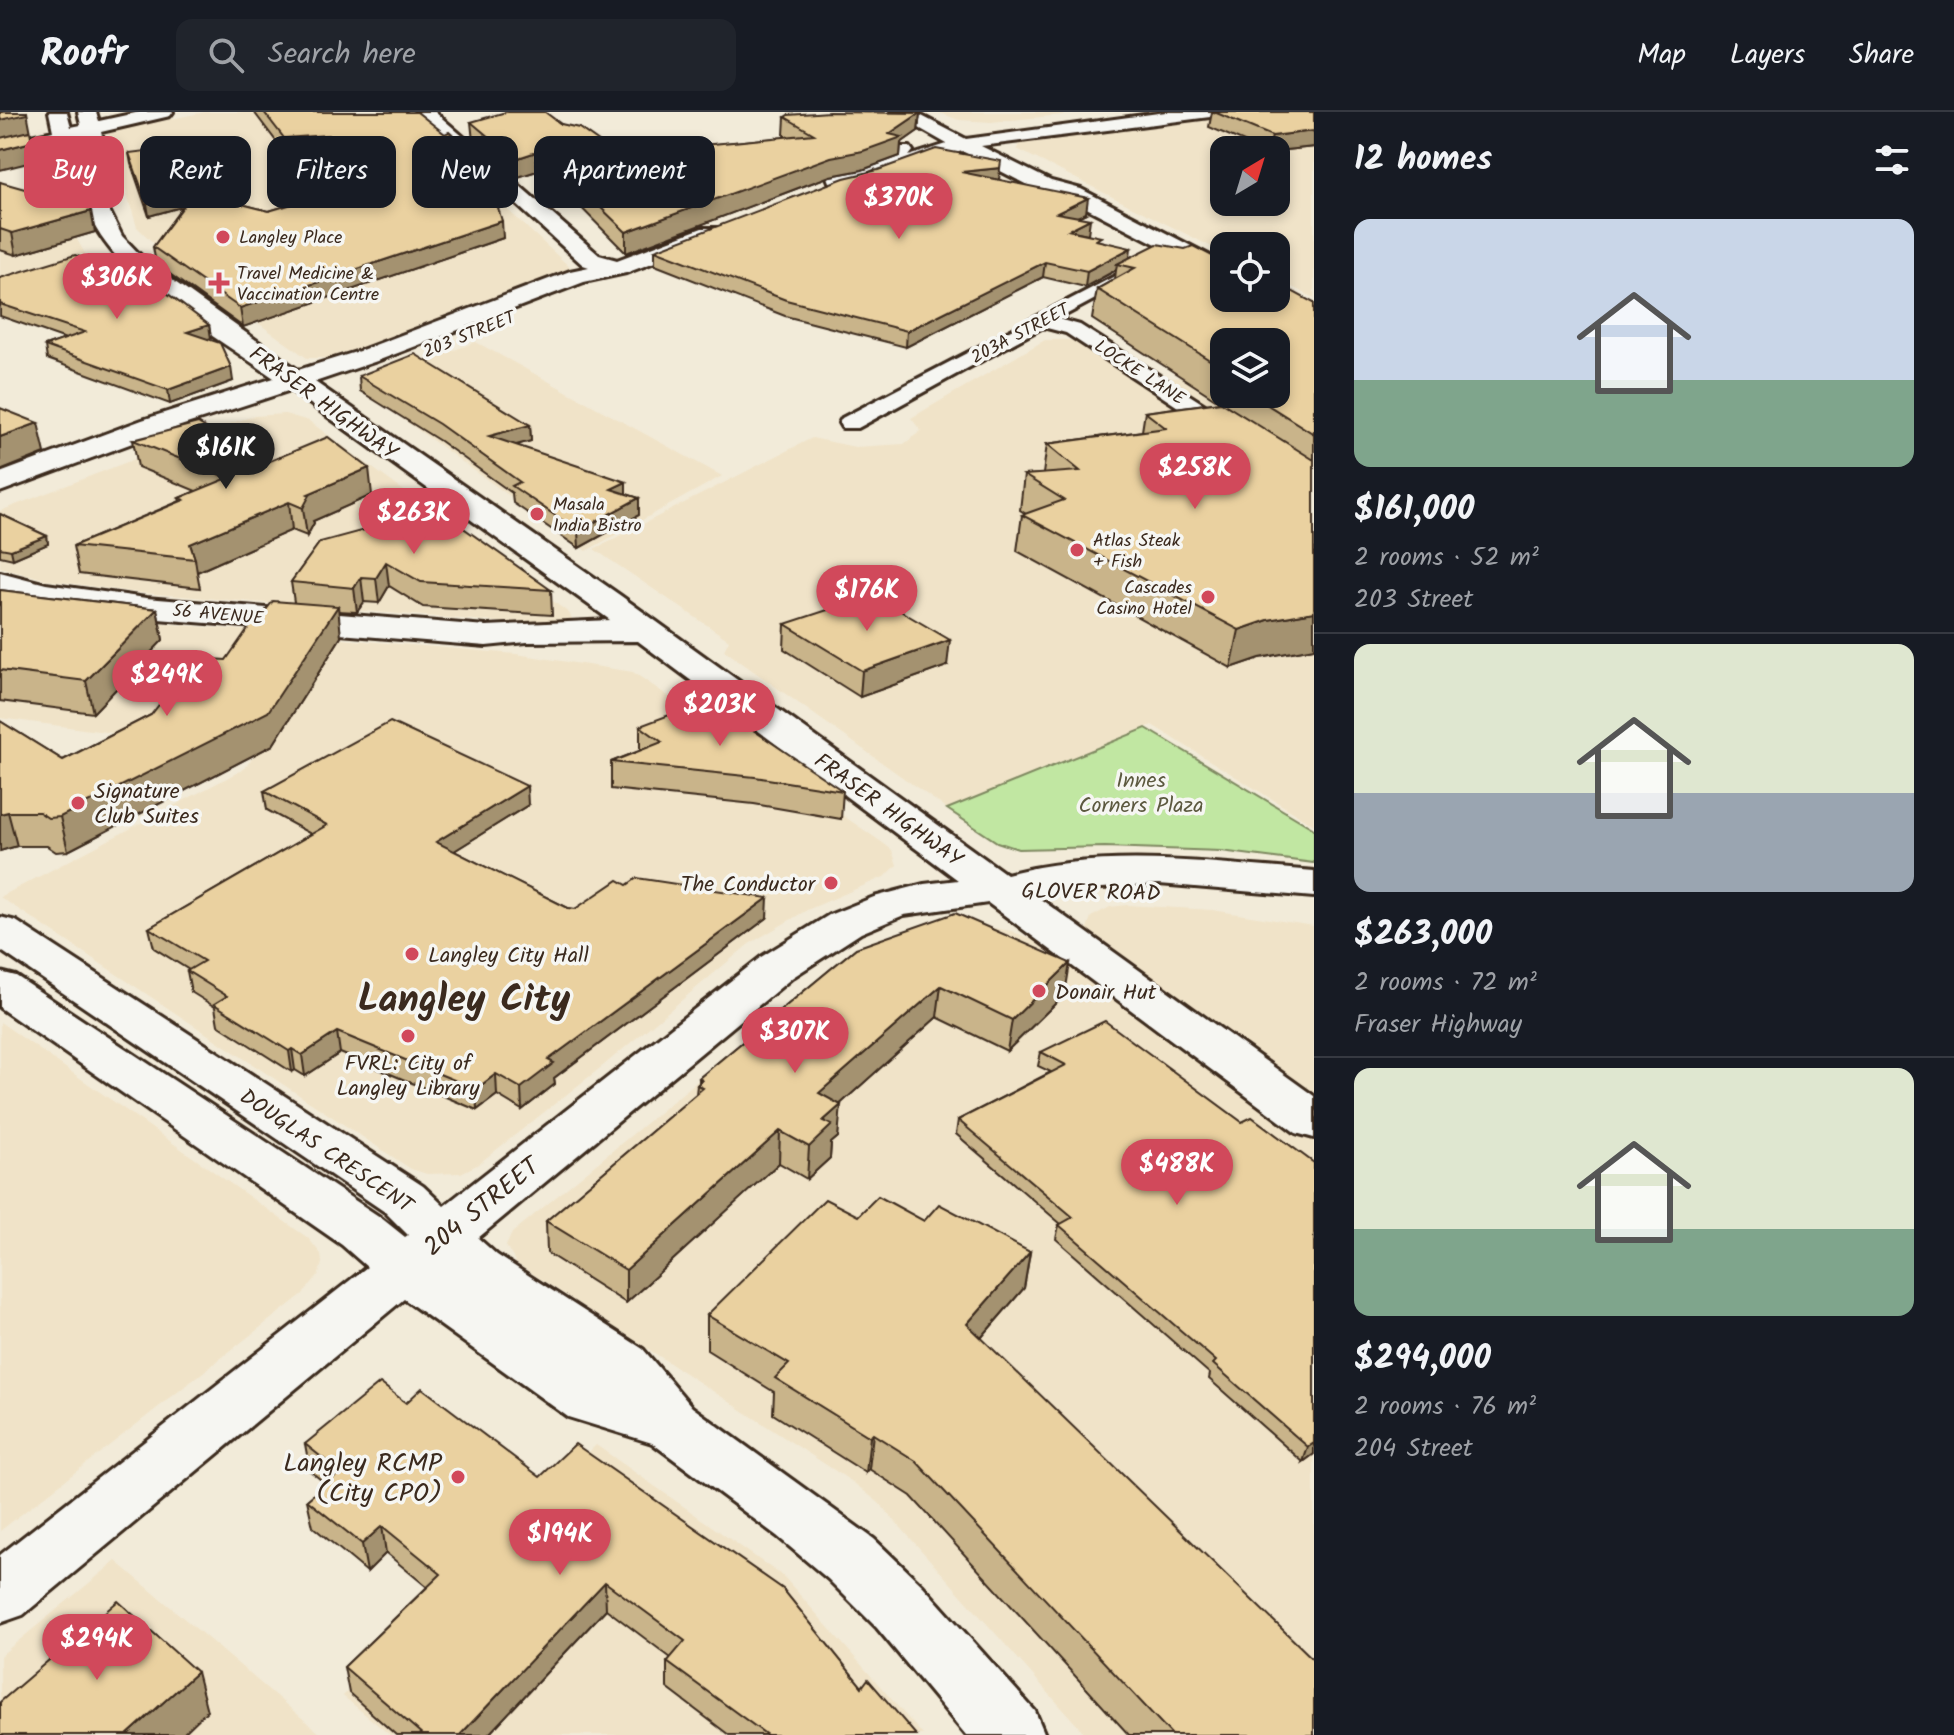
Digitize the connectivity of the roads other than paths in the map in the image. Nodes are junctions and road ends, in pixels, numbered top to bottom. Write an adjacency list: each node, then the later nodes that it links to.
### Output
1 (58, 112): 12 (main road, FRASER HIGHWAY)
2 (164, 112): 10 (main road)
3 (424, 112): 20 (main road)
4 (900, 112): 13 (main road)
5 (927, 112): 13 (main road)
6 (1099, 112): 13 (main road)
7 (1150, 112): 13 (main road)
8 (1210, 112): 11 (main road)
9 (1231, 116): 11 (main road)
10 (89, 119): 12 (main road)
11 (1064, 129): 13 (main road)
12 (63, 133): 14 (main road, FRASER HIGHWAY); 15 (main road)
13 (967, 135): 13 (main road); 18 (main road)
14 (64, 136)
15 (0, 149)
16 (97, 208): 22 (main road, FRASER HIGHWAY)
17 (734, 224): 20 (main road, 203 STREET)
18 (1193, 256): 19 (main road); 21 (street, 203A STREET)
19 (1210, 265)
20 (618, 268): 22 (main road, 203 STREET)
21 (1042, 321): 23 (street, 203A STREET); 24 (street, LOCKE LANE)
22 (302, 386): 25 (main road, 203 STREET); 26 (main road, 203 STREET); 28 (main road, FRASER HIGHWAY)
23 (850, 423)
24 (1247, 442)
25 (0, 483)
26 (0, 503)
27 (0, 582): 28 (main road, 56 AVENUE)
28 (646, 630): 30 (main road, FRASER HIGHWAY)
29 (1314, 884): 30 (main road, GLOVER ROAD)
30 (996, 889): 31 (main road, GLOVER ROAD); 34 (main road, FRASER HIGHWAY); 35 (main road, 204 STREET)
31 (1314, 910)
32 (0, 930): 35 (main road, DOUGLAS CRESCENT)
33 (0, 986): 35 (main road, DOUGLAS CRESCENT)
34 (1314, 1121)
35 (425, 1252): 36 (main road, 204 STREET); 37 (main road, DOUGLAS CRESCENT)
36 (0, 1594)
37 (1010, 1735)

